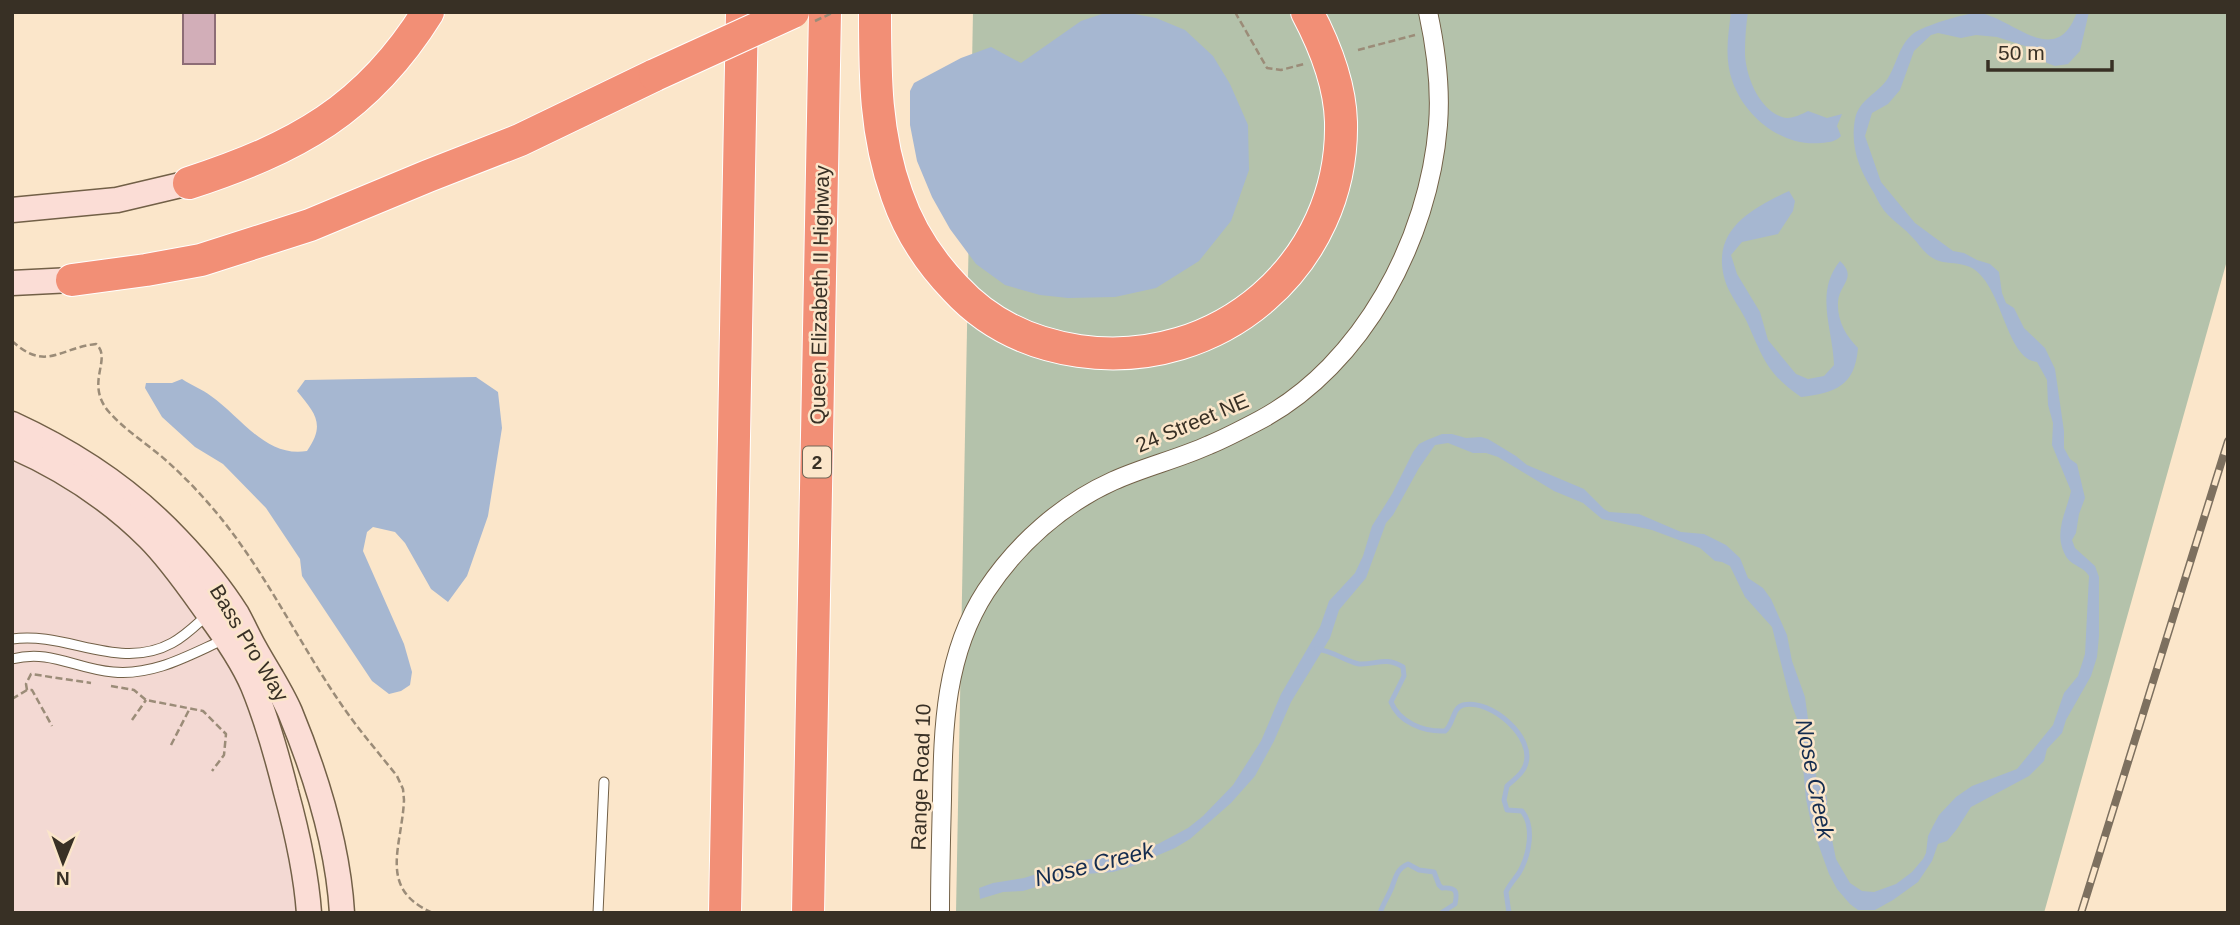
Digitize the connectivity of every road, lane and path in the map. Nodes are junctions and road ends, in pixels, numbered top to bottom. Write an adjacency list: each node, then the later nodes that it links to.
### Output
1 (428, 12): 12 (highway)
2 (742, 12): 38 (highway)
3 (793, 12): 14 (highway, bridge)
4 (825, 12): 39 (highway, Queen Elizabeth II Highway / 2)
5 (874, 12): 7 (highway)
6 (1235, 12): 11 (path)
7 (1307, 12)
8 (1428, 12): 9 (street, 24 Street NE)
9 (1432, 31): 10 (path); 21 (street, 24 Street NE)
10 (1358, 50)
11 (1304, 64)
12 (190, 183): 13 (street)
13 (12, 210)
14 (72, 280): 15 (street)
15 (12, 283)
16 (12, 341): 36 (path)
17 (12, 424): 19 (street, Bass Pro Way)
18 (12, 446): 19 (street, Bass Pro Way)
19 (224, 619): 20 (lane); 22 (lane); 34 (street, Bass Pro Way); 35 (street, Bass Pro Way)
20 (12, 639)
21 (960, 646): 40 (street, Range Road 10)
22 (12, 659)
23 (98, 684): 25 (path)
24 (110, 686): 27 (path)
25 (27, 690): 26 (path); 30 (path)
26 (12, 699)
27 (146, 701): 28 (path); 29 (path)
28 (189, 709): 31 (path); 32 (path)
29 (132, 720)
30 (52, 726)
31 (171, 745)
32 (212, 772)
33 (604, 782): 37 (lane)
34 (309, 913)
35 (341, 913)
36 (433, 913)
37 (598, 913)
38 (725, 913)
39 (808, 913)
40 (940, 913)

